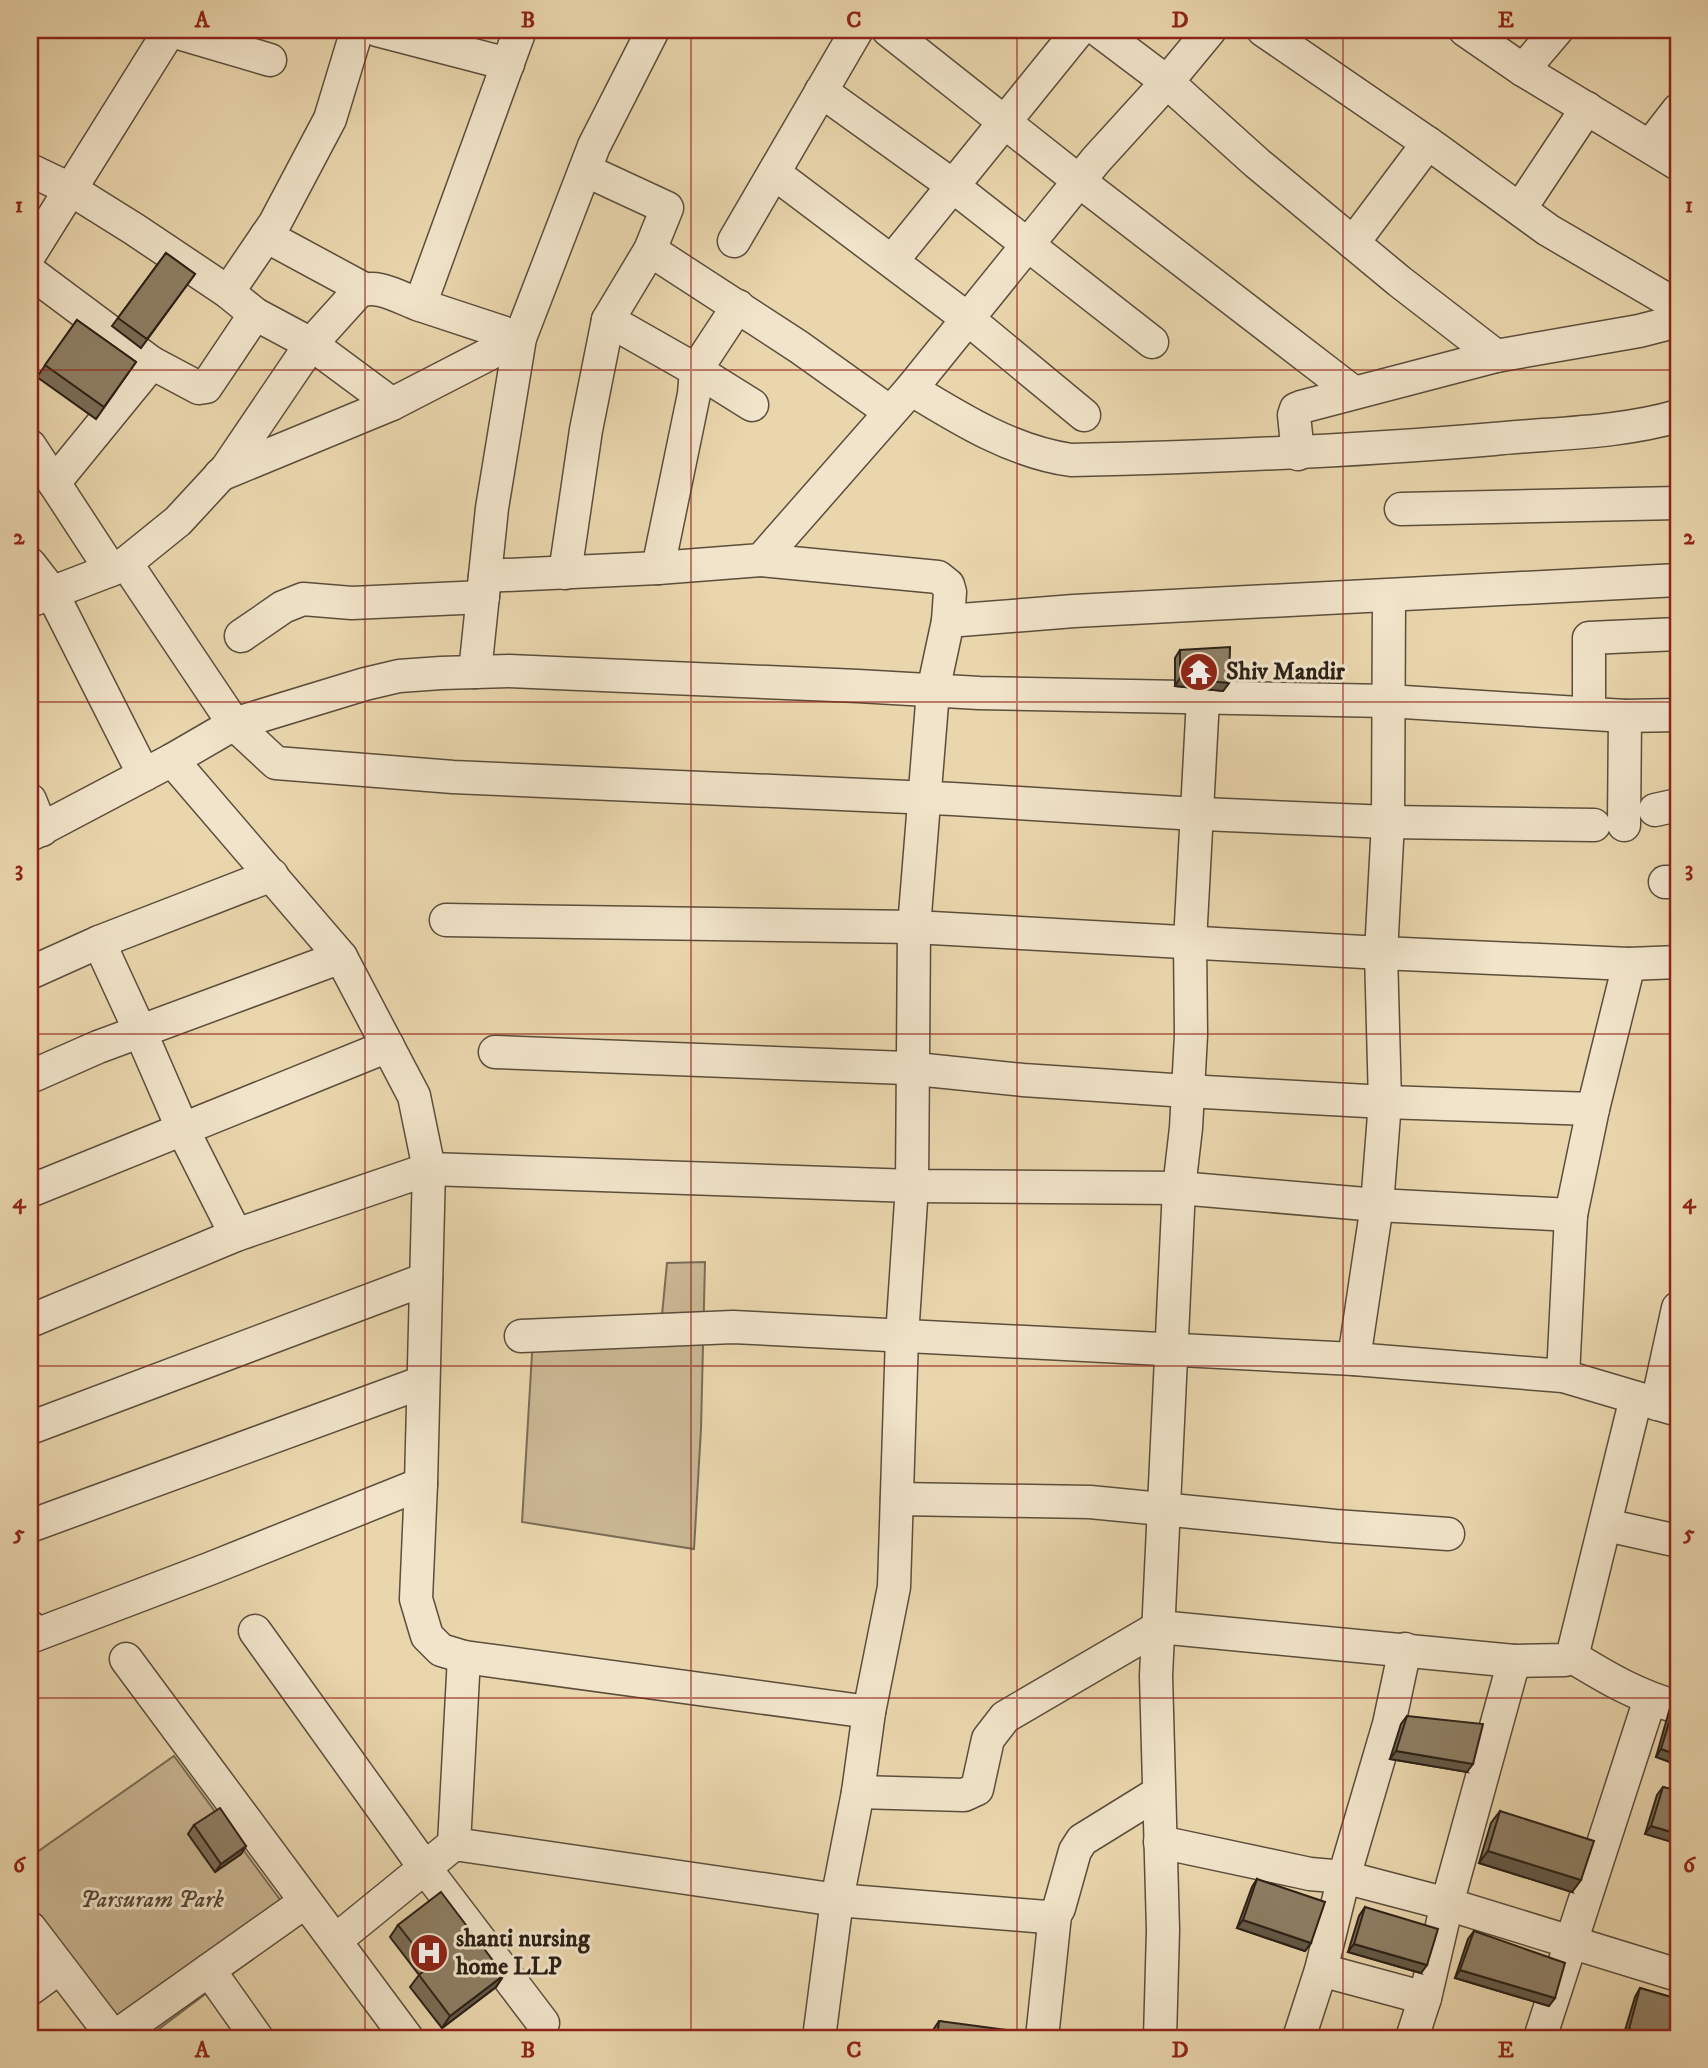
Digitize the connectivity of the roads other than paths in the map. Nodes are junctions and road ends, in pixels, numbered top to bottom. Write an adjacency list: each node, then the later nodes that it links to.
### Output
1 (170, 30): 14 (street); 30 (street)
2 (357, 30): 32 (street)
3 (377, 30): 15 (street)
4 (520, 30): 15 (street)
5 (653, 30): 26 (street)
6 (857, 30): 18 (street)
7 (888, 30): 21 (street)
8 (1079, 30): 21 (street)
9 (1098, 30): 17 (street)
10 (1210, 30): 17 (street)
11 (1264, 30): 22 (street)
12 (1465, 30): 16 (street)
13 (1557, 30): 16 (street)
14 (270, 60)
15 (508, 64): 42 (street)
16 (1523, 71): 19 (street)
17 (1167, 82): 28 (street); 34 (street)
18 (821, 91): 27 (street); 29 (street)
19 (1587, 108): 23 (street); 31 (street)
20 (1678, 110): 23 (street)
21 (1004, 122): 28 (street); 29 (street)
22 (1428, 143): 31 (street); 34 (street)
23 (1650, 146): 24 (street)
24 (1678, 164)
25 (30, 170): 30 (street)
26 (585, 170): 36 (street); 49 (street)
27 (774, 173): 33 (street); 38 (street)
28 (1079, 181): 35 (street); 56 (street)
29 (953, 187): 35 (street); 38 (street)
30 (70, 189): 37 (street); 41 (street)
31 (1520, 209): 44 (street)
32 (266, 236): 40 (street); 41 (street)
33 (734, 241)
34 (1353, 243): 52 (street)
35 (1028, 245): 46 (street); 50 (street)
36 (650, 250): 43 (street); 47 (street)
37 (30, 254)
38 (892, 261): 46 (street)
39 (30, 272): 53 (street)
40 (364, 289): 42 (street); 51 (street)
41 (228, 292): 45 (street)
42 (421, 305): 49 (street)
43 (738, 306): 54 (street); 59 (street)
44 (1678, 306)
45 (255, 314): 51 (street); 53 (street)
46 (968, 319): 55 (street); 60 (street)
47 (608, 320): 54 (street); 72 (street)
48 (1678, 321): 52 (street)
49 (520, 338): 57 (street); 74 (street)
50 (1152, 342)
51 (312, 344): 57 (street); 64 (street)
52 (1496, 356): 56 (street)
53 (152, 363): 65 (street)
54 (696, 370): 58 (street); 71 (street)
55 (911, 389): 59 (street); 63 (street)
56 (1353, 392): 63 (street)
57 (392, 404): 64 (street)
58 (752, 405)
59 (890, 412): 68 (street)
60 (1084, 415)
61 (1678, 415): 63 (street)
62 (30, 446): 65 (street)
63 (1298, 454)
64 (220, 475): 70 (street)
65 (54, 483): 70 (street)
66 (1678, 503): 67 (street)
67 (1401, 509)
68 (761, 560): 71 (street); 77 (street)
69 (30, 564): 75 (street)
70 (119, 566): 75 (street); 87 (street)
71 (658, 568): 72 (street)
72 (565, 573): 74 (street)
73 (1678, 580): 76 (street)
74 (484, 587): 79 (street); 80 (street)
75 (40, 596): 89 (street)
76 (1389, 596): 77 (street); 83 (street)
77 (948, 621): 81 (street)
78 (1678, 634): 84 (street)
79 (241, 636)
80 (475, 672): 81 (street); 87 (street)
81 (933, 691): 82 (street); 90 (street)
82 (1203, 699): 83 (street); 92 (street)
83 (1388, 701): 84 (street); 93 (street)
84 (1589, 713): 86 (street)
85 (1678, 715): 86 (street)
86 (1625, 716): 93 (street)
87 (234, 724): 88 (street); 90 (street)
88 (172, 760): 89 (street); 95 (street)
89 (144, 775): 94 (street)
90 (923, 798): 92 (street); 97 (street)
91 (30, 800): 94 (street)
92 (1196, 814): 93 (street); 99 (street)
93 (1388, 822): 100 (street)
94 (36, 832)
95 (272, 875): 98 (street); 101 (street)
96 (446, 920): 97 (street)
97 (914, 927): 99 (street); 108 (street)
98 (99, 942): 104 (street); 105 (street)
99 (1190, 942): 100 (street); 110 (street)
100 (1381, 953): 103 (street); 111 (street)
101 (341, 957): 105 (street); 106 (street)
102 (1678, 962): 103 (street)
103 (1629, 964): 112 (street)
104 (30, 973)
105 (140, 1031): 109 (street); 113 (street)
106 (388, 1046): 113 (street); 114 (street)
107 (495, 1052): 108 (street)
108 (912, 1068): 110 (street); 115 (street)
109 (30, 1077)
110 (1187, 1091): 111 (street); 116 (street)
111 (1385, 1102): 112 (street); 118 (street)
112 (1593, 1109): 119 (street)
113 (183, 1130): 117 (street); 120 (street)
114 (429, 1169): 115 (street); 120 (street); 121 (street)
115 (912, 1186): 116 (street); 125 (street)
116 (1179, 1188): 118 (street); 126 (street)
117 (30, 1191)
118 (1377, 1205): 119 (street); 127 (street)
119 (1571, 1215): 128 (street)
120 (236, 1235): 123 (street)
121 (426, 1279): 129 (street); 131 (street)
122 (1678, 1308): 130 (street)
123 (30, 1321)
124 (521, 1336): 125 (street)
125 (902, 1336): 126 (street); 133 (street)
126 (1172, 1349): 127 (street); 134 (street)
127 (1354, 1359): 128 (street)
128 (1563, 1376): 130 (street)
129 (423, 1382): 132 (street); 136 (street)
130 (1657, 1404): 135 (street)
131 (30, 1428)
132 (421, 1484): 139 (street); 144 (street)
133 (897, 1499): 134 (street); 148 (street)
134 (1165, 1510): 137 (street); 140 (street)
135 (1606, 1525): 138 (street); 143 (street)
136 (30, 1526)
137 (1448, 1534)
138 (1678, 1541)
139 (30, 1627)
140 (1159, 1627): 142 (street); 149 (street); 150 (street)
141 (255, 1631): 153 (street)
142 (1405, 1649): 146 (street); 154 (street)
143 (1571, 1656): 146 (street); 147 (street)
144 (464, 1657): 148 (street); 152 (street)
145 (126, 1659): 156 (street)
146 (1514, 1661): 157 (street)
147 (1664, 1703): 161 (street)
148 (869, 1712): 149 (street)
149 (858, 1792): 155 (street)
150 (1157, 1793): 151 (street); 158 (street)
151 (1160, 1842): 154 (street); 174 (street)
152 (454, 1844): 153 (street); 155 (street)
153 (425, 1868): 160 (street); 168 (street)
154 (1344, 1877): 157 (street); 164 (street)
155 (837, 1900): 158 (street); 172 (street)
156 (306, 1902): 160 (street); 163 (street)
157 (1447, 1904): 161 (street); 167 (street)
158 (1055, 1914): 173 (street)
159 (30, 1928): 162 (street)
160 (336, 1940): 171 (street)
161 (1572, 1943): 165 (street); 177 (street)
162 (59, 1968): 166 (street); 169 (street)
163 (209, 1970): 169 (street); 170 (street)
164 (1321, 1970): 167 (street); 175 (street)
165 (1678, 1975)
166 (30, 1989)
167 (1425, 1998): 176 (street)
168 (542, 2023)
169 (114, 2038)
170 (257, 2038)
171 (407, 2038)
172 (819, 2038)
173 (1042, 2038)
174 (1160, 2038)
175 (1299, 2038)
176 (1412, 2038)
177 (1540, 2038)

